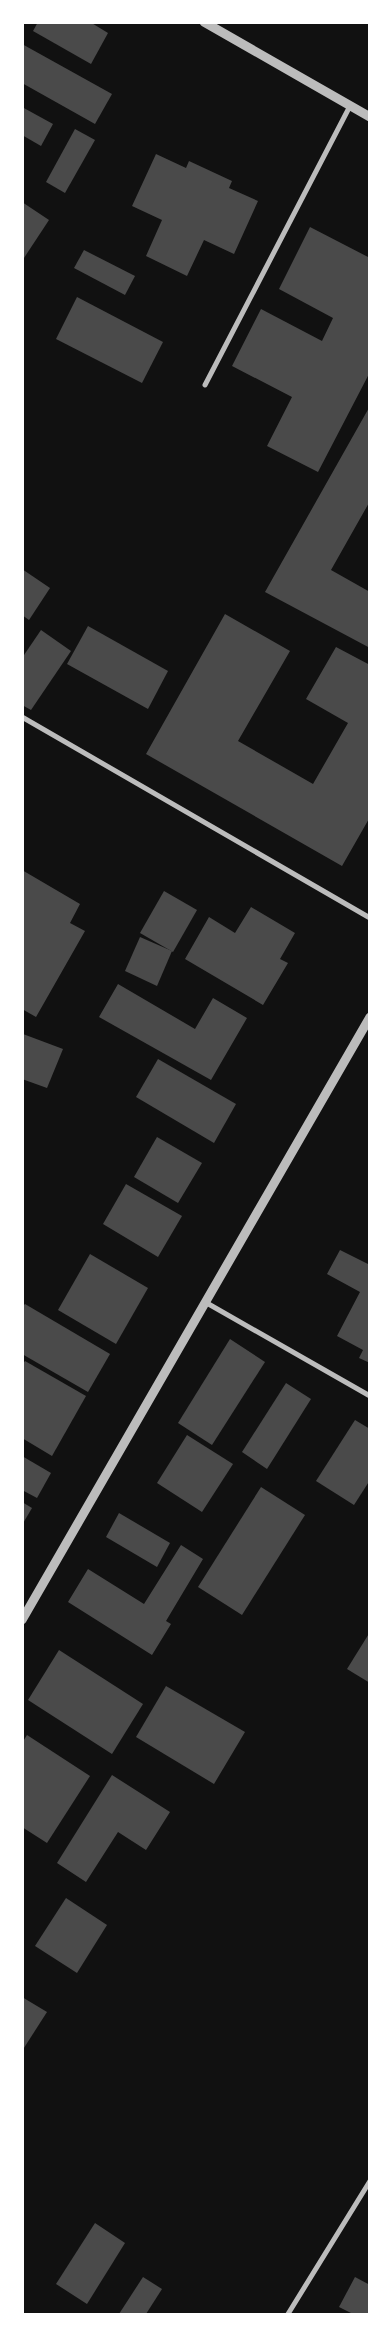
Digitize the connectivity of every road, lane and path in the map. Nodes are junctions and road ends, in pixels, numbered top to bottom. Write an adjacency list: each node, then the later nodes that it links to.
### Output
1 (204, 22): 2 (street)
2 (350, 106): 3 (street); 4 (street)
3 (370, 117)
4 (205, 386)
5 (22, 717): 6 (street)
6 (370, 918)
7 (370, 1017): 8 (street)
8 (205, 1302): 9 (street); 10 (street)
9 (370, 1396)
10 (22, 1620)
11 (370, 2181): 12 (street)
12 (288, 2314)

